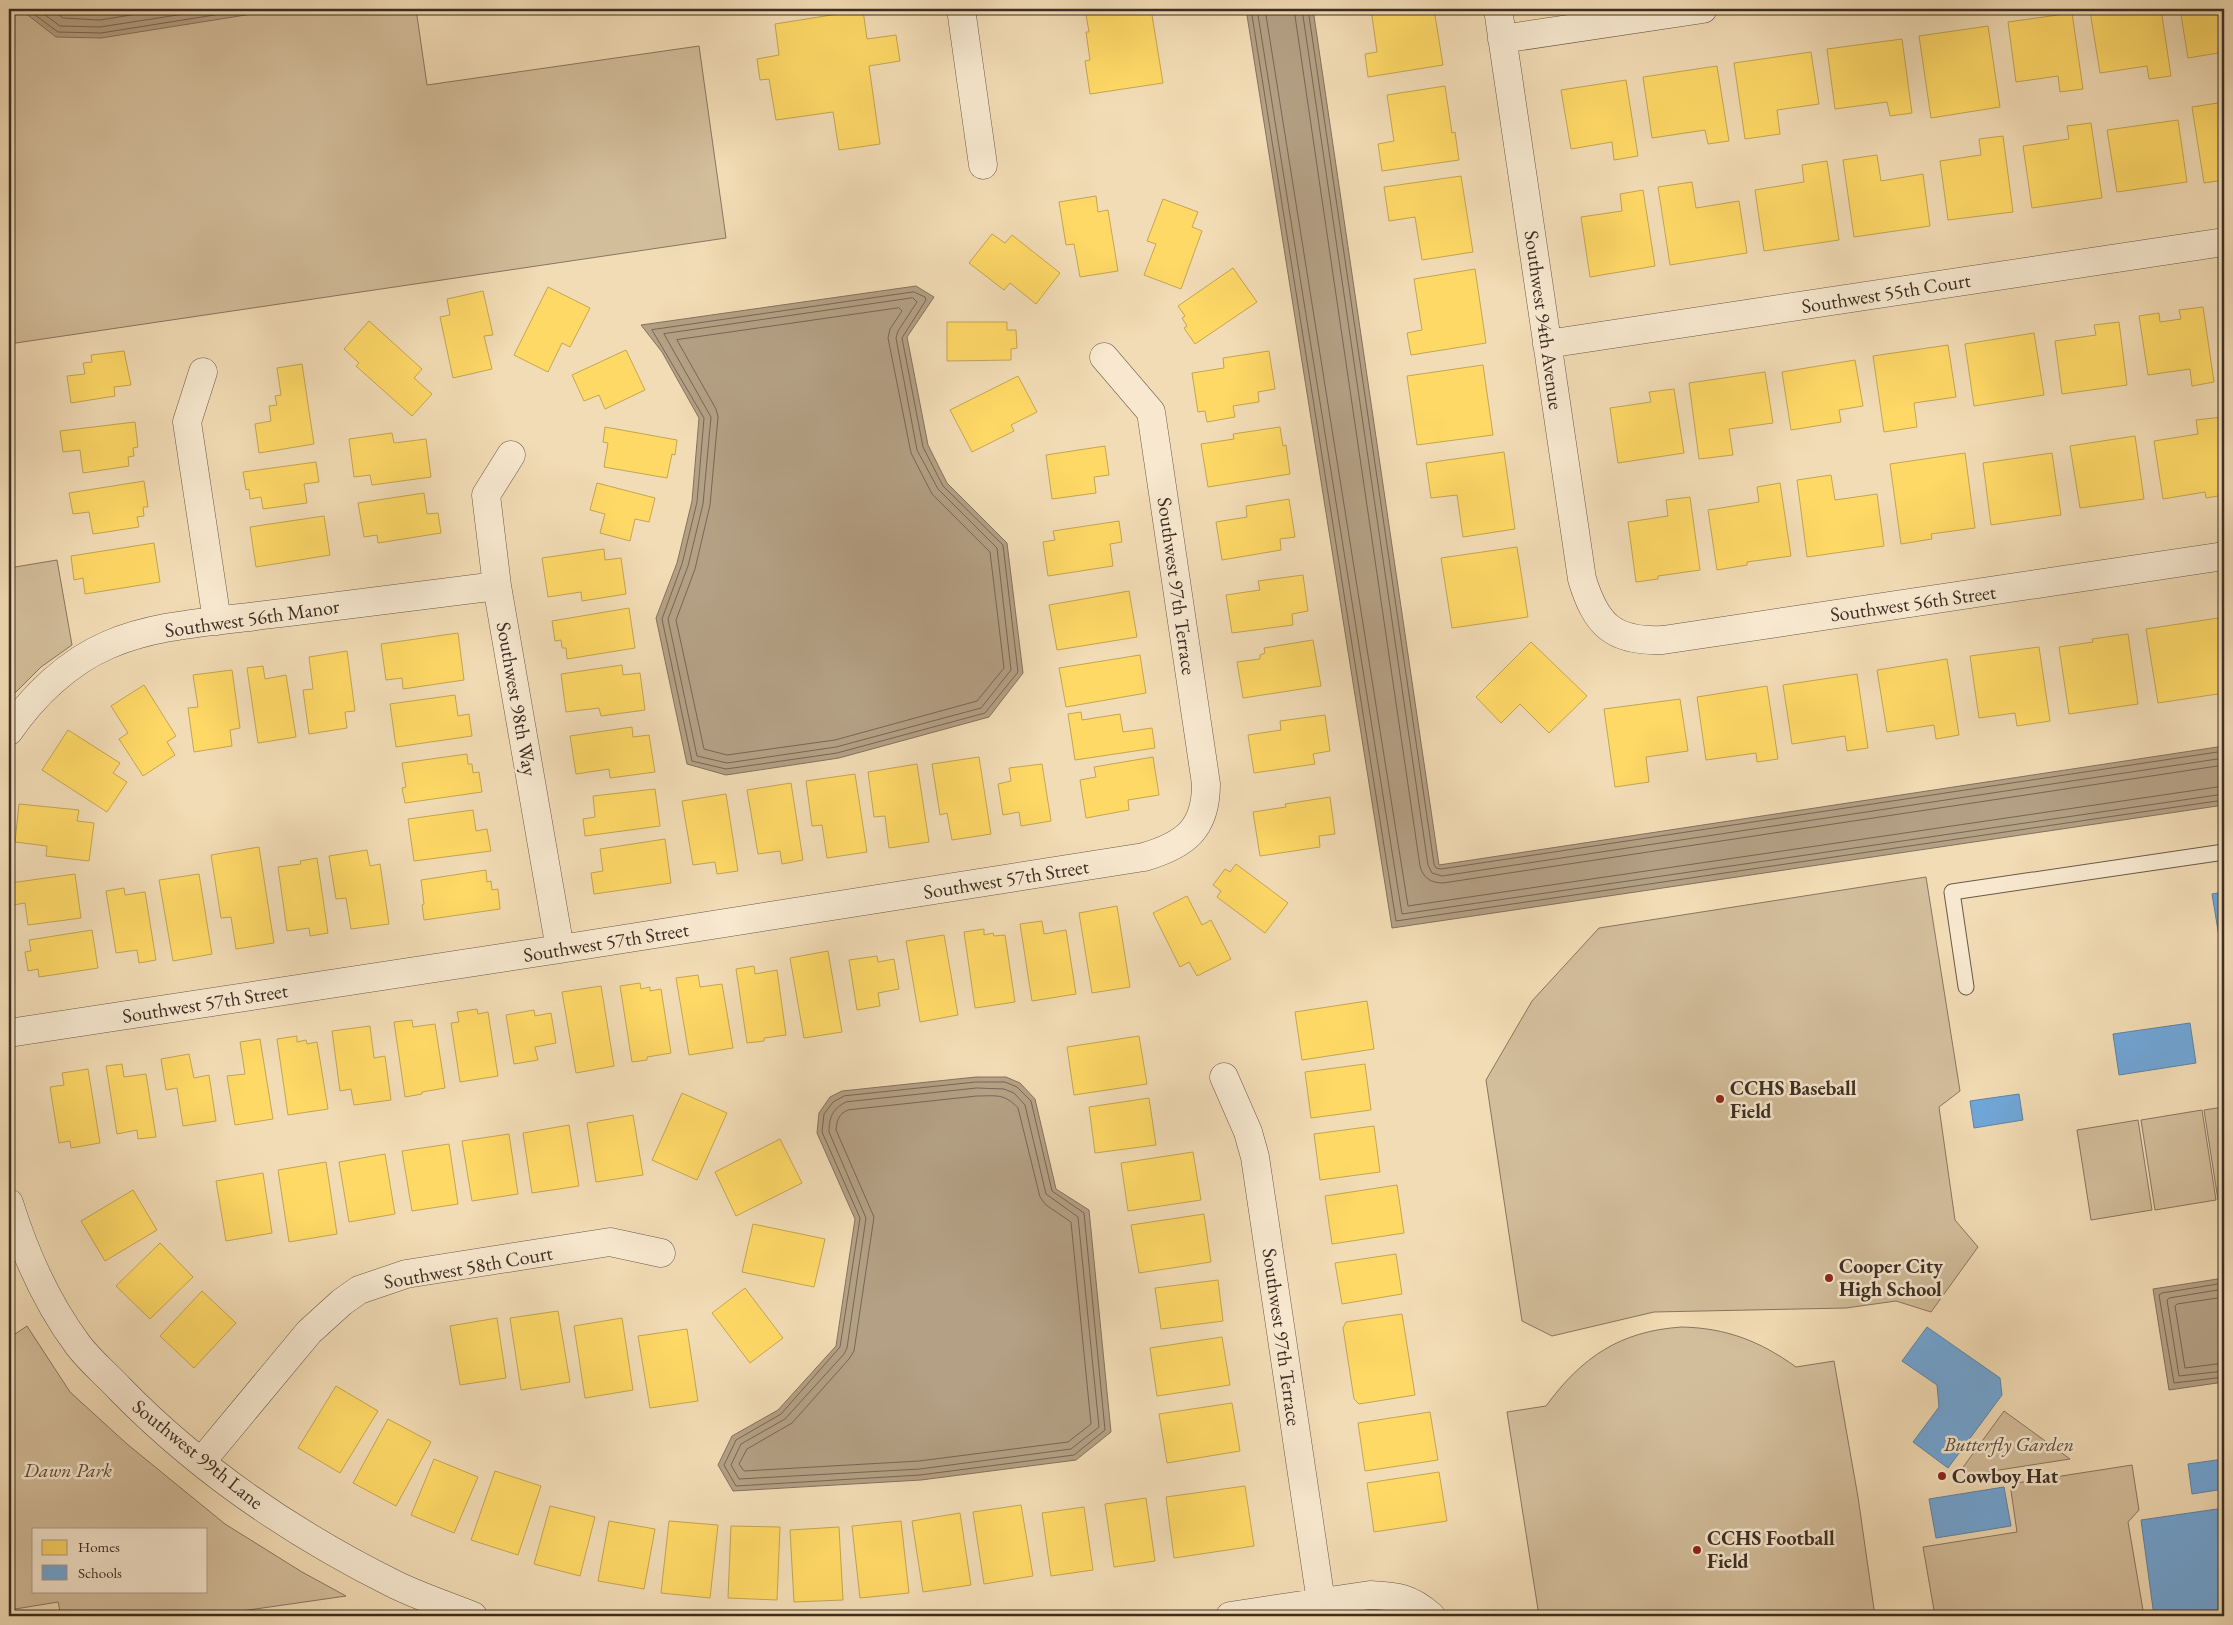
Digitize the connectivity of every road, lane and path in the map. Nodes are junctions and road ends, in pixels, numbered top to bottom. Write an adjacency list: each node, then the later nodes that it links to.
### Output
1 (961, 9): 5 (street)
2 (1498, 9): 4 (street, Southwest 94th Avenue)
3 (1703, 9): 4 (street)
4 (1502, 39): 7 (street, Southwest 94th Avenue)
5 (983, 165)
6 (2224, 242): 7 (street, Southwest 55th Court)
7 (1547, 344): 14 (street, Southwest 94th Avenue)
8 (1104, 357): 16 (street, Southwest 97th Terrace)
9 (203, 372): 13 (street)
10 (511, 455): 12 (street, Southwest 98th Way)
11 (2224, 556): 14 (street, Southwest 56th Street)
12 (497, 586): 13 (street, Southwest 56th Manor); 18 (street, Southwest 98th Way)
13 (217, 621): 15 (street, Southwest 56th Manor)
14 (1605, 626)
15 (9, 731)
16 (1195, 830): 18 (street, Southwest 57th Street)
17 (2224, 852): 19 (lane)
18 (560, 950): 20 (street, Southwest 57th Street)
19 (1966, 986)
20 (9, 1033)
21 (1224, 1077): 25 (street, Southwest 97th Terrace)
22 (9, 1203): 24 (street, Southwest 99th Lane)
23 (661, 1253): 24 (street, Southwest 58th Court)
24 (201, 1462): 26 (street, Southwest 99th Lane)
25 (1321, 1602): 27 (street); 28 (street)
26 (473, 1616)
27 (1230, 1616)
28 (1431, 1616)

